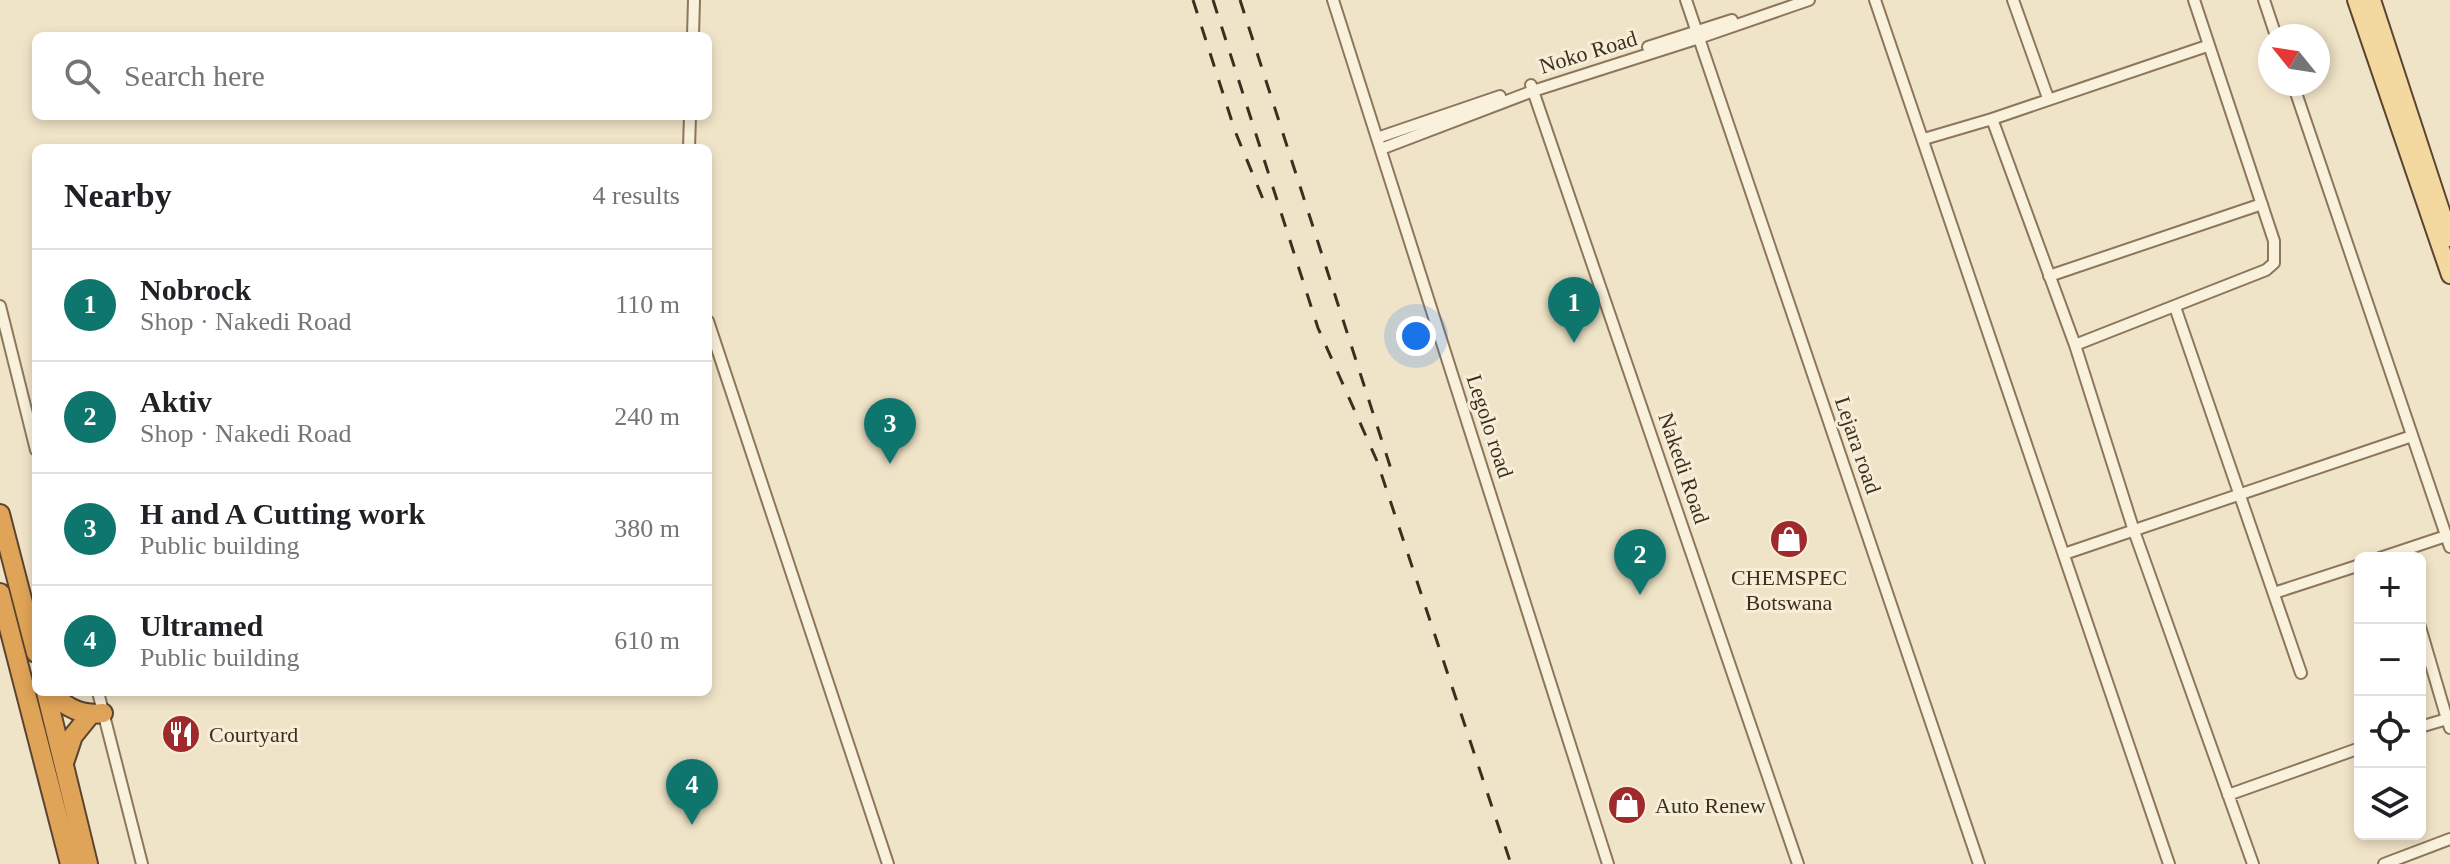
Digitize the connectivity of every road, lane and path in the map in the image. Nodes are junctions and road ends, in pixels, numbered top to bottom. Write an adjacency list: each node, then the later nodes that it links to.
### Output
1 (694, 0): 13 (street)
2 (1333, 0): 23 (street, Legolo road)
3 (1686, 0): 14 (street, Lejara road)
4 (1791, 0): 14 (street)
5 (1809, 0): 14 (street, Noko Road)
6 (1875, 0): 21 (street)
7 (2013, 0): 18 (street)
8 (2194, 0): 15 (street)
9 (2264, 0): 12 (street)
10 (2356, 0): 26 (main road)
11 (2372, 0): 25 (main road)
12 (2272, 24)
13 (693, 32)
14 (1698, 35): 16 (street, Noko Road); 62 (street, Lejara road)
15 (2207, 46): 18 (street); 24 (street)
16 (1532, 88): 23 (street, Noko Road); 61 (street, Nakedi Road)
17 (2297, 96): 33 (street)
18 (2048, 98): 19 (street)
19 (1992, 119): 21 (street); 27 (street)
20 (690, 120): 22 (street)
21 (1924, 139): 39 (street)
22 (689, 144)
23 (1379, 144): 60 (street, Legolo road)
24 (2262, 204): 27 (street); 29 (street)
25 (2450, 238)
26 (2450, 275)
27 (2049, 276): 31 (street)
28 (0, 306): 32 (street)
29 (2175, 307): 31 (street); 34 (street)
30 (712, 333): 59 (street)
31 (2075, 345): 36 (street)
32 (32, 434)
33 (2412, 436): 34 (street); 37 (street)
34 (2241, 493): 36 (street); 42 (street)
35 (0, 514): 43 (highway)
36 (2134, 531): 39 (street); 54 (street)
37 (2448, 541): 38 (street)
38 (2409, 552)
39 (2064, 554): 63 (street)
40 (2354, 567): 42 (street)
41 (0, 593): 56 (highway)
42 (2274, 593): 45 (street)
43 (32, 638)
44 (2426, 648): 50 (street)
45 (2301, 673)
46 (47, 696): 53 (highway)
47 (57, 696): 49 (highway)
48 (98, 696): 49 (street)
49 (96, 714): 53 (highway); 58 (street)
50 (2448, 724): 51 (street)
51 (2426, 726)
52 (2354, 750): 54 (street)
53 (64, 765): 57 (highway)
54 (2228, 795): 64 (street)
55 (2450, 839): 65 (street)
56 (70, 864)
57 (88, 864)
58 (142, 864)
59 (888, 864)
60 (1608, 864)
61 (1798, 864)
62 (1979, 864)
63 (2169, 864)
64 (2253, 864)
65 (2384, 864)

